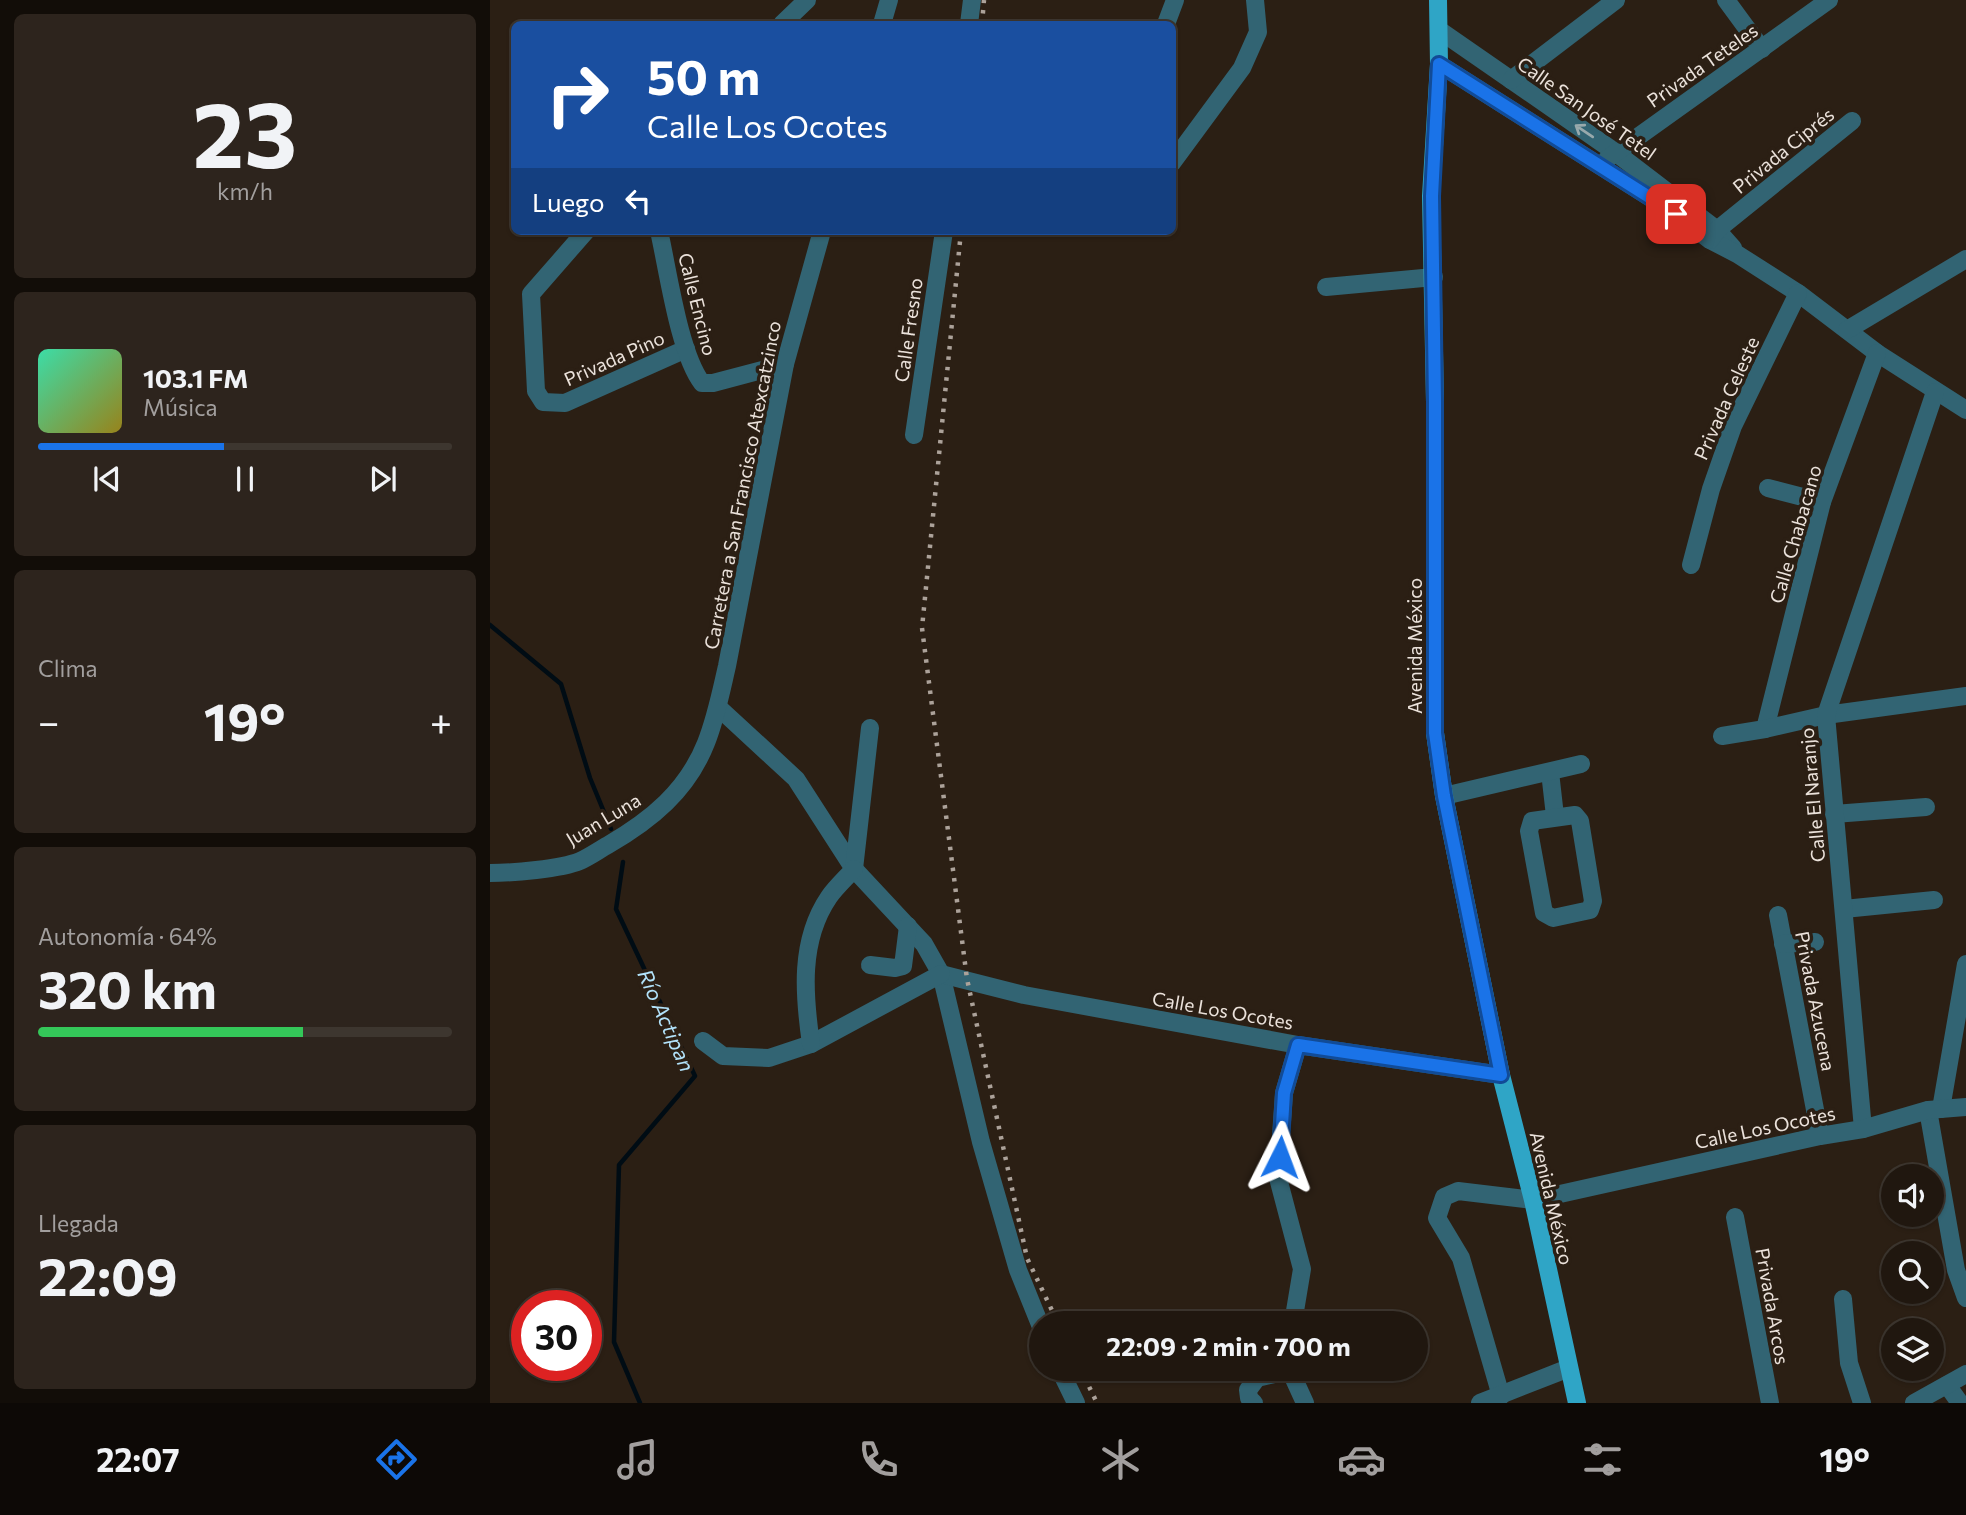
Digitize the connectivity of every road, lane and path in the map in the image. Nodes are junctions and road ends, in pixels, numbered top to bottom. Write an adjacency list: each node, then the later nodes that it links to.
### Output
1 (807, 0): 10 (street)
2 (889, 0): 11 (street)
3 (972, 0): 12 (street)
4 (1175, 0): 13 (street)
5 (1255, 0): 20 (street)
6 (1438, 0): 14 (main road, Avenida México)
7 (1616, 0): 17 (street)
8 (1726, 0): 15 (street)
9 (1829, 0): 15 (street, Privada Teteles)
10 (785, 21)
11 (883, 21)
12 (969, 21)
13 (1167, 21)
14 (1439, 30): 16 (main road, Avenida México); 17 (street, Calle San José Tetel)
15 (1762, 49): 19 (street, Privada Teteles)
16 (1439, 64): 21 (street, Calle San José Tetel); 28 (main road, Avenida México)
17 (1511, 80): 19 (street, Calle San José Tetel, one-way to 17)
18 (1852, 121): 26 (street, Privada Ciprés)
19 (1615, 152): 21 (street, Privada Teteles); 26 (street, Calle San José Tetel)
20 (1176, 157)
21 (1600, 166): 26 (street, Calle San José Tetel)
22 (583, 235): 32 (street, Privada Pino)
23 (660, 235): 32 (street, Calle Encino)
24 (821, 235): 34 (street, Carretera a San Francisco Atexcatzinco)
25 (943, 235): 37 (street, Calle Fresno)
26 (1714, 235): 30 (street, Calle San José Tetel)
27 (1966, 259): 31 (street)
28 (1434, 276): 29 (street); 50 (main road, Avenida México)
29 (1326, 287)
30 (1798, 292): 31 (street, Calle San José Tetel); 40 (street, Privada Celeste)
31 (1847, 330): 33 (street, Calle San José Tetel)
32 (686, 349): 34 (street, Calle Encino)
33 (1877, 353): 35 (street, Calle San José Tetel); 39 (street, Calle Chabacano)
34 (785, 364): 41 (street, Carretera a San Francisco Atexcatzinco)
35 (1935, 391): 36 (street, Calle San José Tetel); 44 (street, Calle El Naranjo)
36 (1966, 410)
37 (915, 435)
38 (1768, 488): 39 (street)
39 (1822, 502): 46 (street, Calle Chabacano)
40 (1691, 565)
41 (727, 666): 43 (street, Juan Luna)
42 (1966, 696): 44 (street)
43 (718, 707): 54 (street); 55 (street, Juan Luna)
44 (1826, 715): 46 (street); 52 (street, Calle El Naranjo)
45 (870, 728): 54 (street)
46 (1765, 729): 47 (street)
47 (1722, 736)
48 (1581, 764): 49 (street)
49 (1550, 772): 50 (street); 53 (street)
50 (1444, 796): 68 (main road, Avenida México)
51 (1926, 807): 52 (street)
52 (1834, 814): 57 (street, Calle El Naranjo)
53 (1555, 816): 53 (street)
54 (854, 869): 59 (street); 66 (street)
55 (490, 873)
56 (1934, 900): 57 (street)
57 (1844, 909): 71 (street, Calle El Naranjo)
58 (1778, 915): 61 (street, Privada Azucena)
59 (908, 926): 63 (street); 64 (street)
60 (1815, 942): 61 (street)
61 (1783, 944): 72 (street, Privada Azucena)
62 (1966, 964): 70 (street)
63 (870, 965)
64 (941, 974): 66 (street); 67 (street, Calle Los Ocotes); 77 (street)
65 (704, 1041): 66 (street)
66 (811, 1044)
67 (1298, 1045): 68 (street, Calle Los Ocotes); 78 (street)
68 (1501, 1075): 73 (main road, Avenida México)
69 (1966, 1107): 70 (street, Calle Los Ocotes)
70 (1935, 1109): 71 (street, Calle Los Ocotes); 75 (street)
71 (1863, 1129): 72 (street, Calle Los Ocotes)
72 (1820, 1136): 73 (street, Calle Los Ocotes)
73 (1533, 1200): 79 (main road, Avenida México); 85 (street, Calle Los Ocotes)
74 (1735, 1217): 91 (street, Privada Arcos)
75 (1966, 1298)
76 (1843, 1299): 92 (street)
77 (1035, 1311)
78 (1295, 1311)
79 (1569, 1368): 85 (street); 90 (main road, Avenida México)
80 (1966, 1374): 84 (street)
81 (1065, 1381): 86 (street)
82 (1254, 1381): 87 (street)
83 (1294, 1381): 88 (street)
84 (1947, 1385): 93 (street); 94 (street)
85 (1500, 1396): 89 (street)
86 (1076, 1403)
87 (1254, 1403)
88 (1305, 1403)
89 (1480, 1403)
90 (1577, 1403)
91 (1770, 1403)
92 (1862, 1403)
93 (1914, 1403)
94 (1960, 1403)

